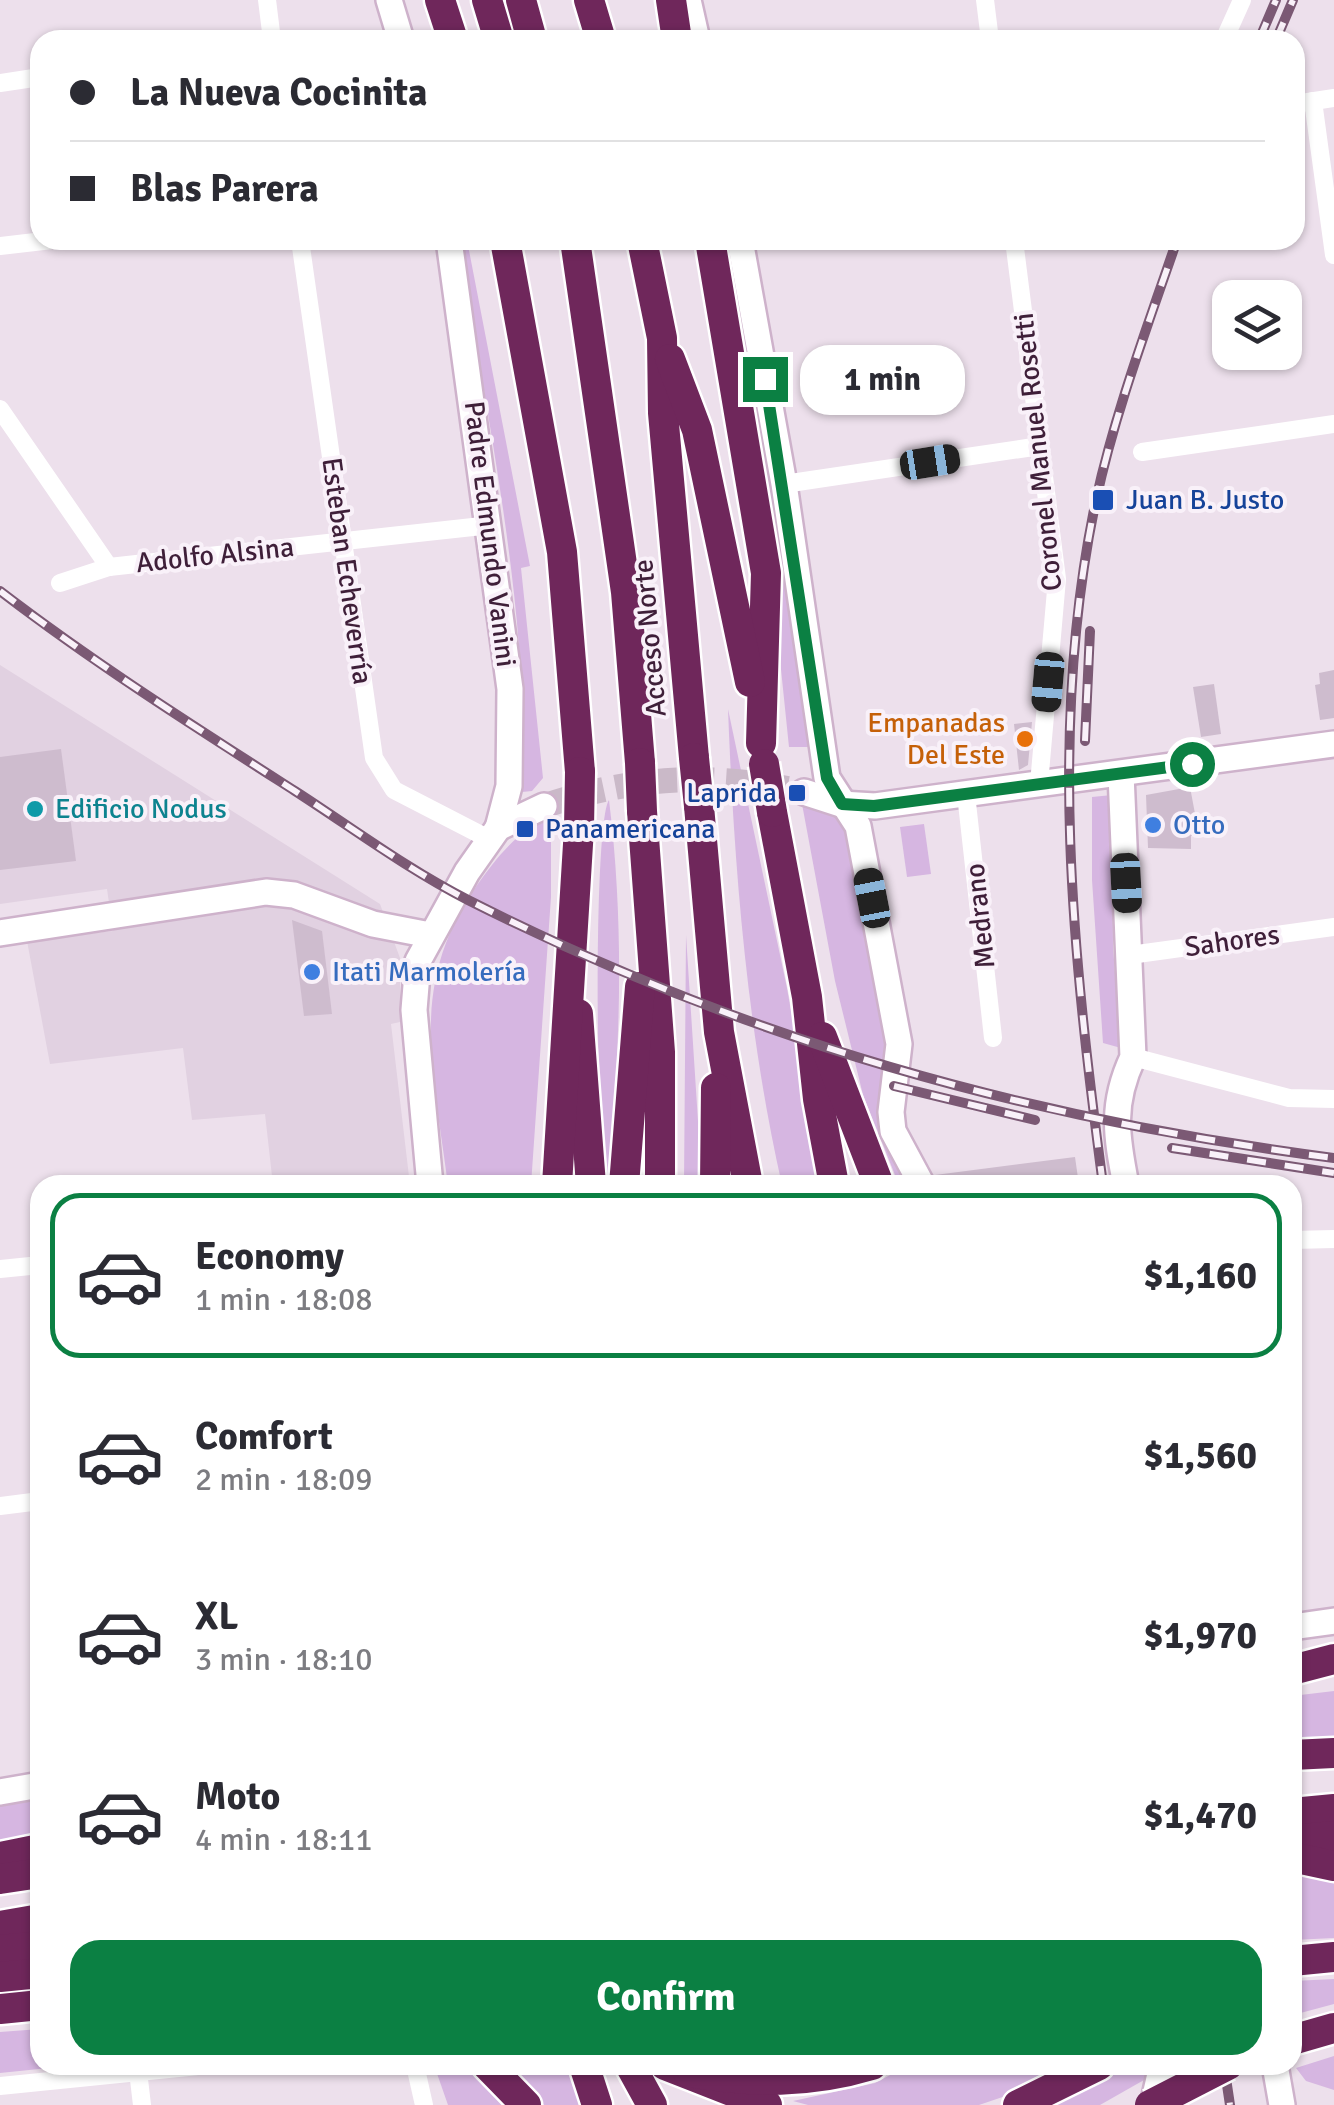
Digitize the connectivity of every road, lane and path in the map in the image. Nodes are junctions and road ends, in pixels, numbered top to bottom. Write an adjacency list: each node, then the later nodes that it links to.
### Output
1 (267, 0): 11 (street)
2 (389, 0): 12 (street)
3 (440, 0): 13 (highway)
4 (486, 0): 14 (highway)
5 (521, 0): 15 (highway)
6 (589, 0): 16 (highway)
7 (671, 0): 17 (highway)
8 (688, 0): 18 (street)
9 (985, 0): 19 (street)
10 (1242, 0): 20 (street)
11 (271, 30)
12 (399, 30)
13 (450, 30)
14 (496, 30)
15 (529, 30)
16 (598, 30)
17 (676, 30)
18 (696, 30)
19 (989, 30)
20 (1228, 30)
21 (30, 78): 22 (street)
22 (0, 82)
23 (1334, 98): 24 (street)
24 (1305, 102)
25 (1305, 107): 37 (street)
26 (30, 243): 27 (street)
27 (0, 246)
28 (301, 250): 46 (street, Esteban Echeverría)
29 (450, 250): 45 (street, Padre Edmundo Vanini)
30 (507, 250): 63 (highway, bridge)
31 (563, 250): 38 (highway)
32 (577, 250): 38 (highway, Acceso Norte)
33 (644, 250): 39 (highway, Acceso Norte)
34 (712, 250): 50 (highway)
35 (742, 250): 44 (street)
36 (1015, 250): 42 (street, Coronel Manuel Rosetti)
37 (1334, 255)
38 (587, 326): 58 (highway, Acceso Norte, bridge)
39 (662, 338): 50 (highway); 65 (highway, Acceso Norte, bridge)
40 (0, 408): 47 (street)
41 (1334, 424): 43 (street)
42 (1040, 446): 44 (street); 52 (street, Coronel Manuel Rosetti)
43 (1142, 452)
44 (784, 484): 55 (street)
45 (491, 524): 46 (street, Adolfo Alsina); 57 (street, Padre Edmundo Vanini)
46 (344, 540): 47 (street, Adolfo Alsina); 57 (street, Esteban Echeverría)
47 (109, 567): 48 (street, Adolfo Alsina)
48 (60, 583)
49 (1334, 744): 51 (street)
50 (763, 753): 64 (highway, bridge)
51 (1121, 774): 52 (street); 62 (street)
52 (1039, 784): 54 (street)
53 (804, 792): 55 (street)
54 (966, 794): 55 (street); 66 (street, Medrano)
55 (842, 804): 80 (street)
56 (544, 806): 57 (street)
57 (494, 834): 61 (street)
58 (647, 899): 73 (highway); 74 (highway)
59 (1334, 926): 62 (street, Sahores)
60 (0, 933): 61 (street)
61 (430, 935): 70 (street)
62 (1130, 955): 67 (street)
63 (571, 957): 71 (highway); 72 (highway)
64 (807, 997): 78 (highway); 79 (highway)
65 (719, 1032): 68 (highway); 75 (highway)
66 (993, 1038)
67 (1133, 1057): 69 (street); 81 (street)
68 (728, 1093): 76 (highway); 77 (highway)
69 (1334, 1099)
70 (429, 1175)
71 (558, 1175)
72 (590, 1175)
73 (625, 1175)
74 (660, 1175)
75 (715, 1175)
76 (746, 1175)
77 (757, 1175)
78 (832, 1175)
79 (875, 1175)
80 (917, 1175)
81 (1125, 1175)
82 (1334, 1239): 83 (street)
83 (1302, 1240)
84 (30, 1267): 85 (street)
85 (0, 1269)
86 (30, 1502): 87 (street)
87 (0, 1506)
88 (1334, 1621): 89 (street)
89 (1302, 1626)
90 (1334, 1659): 91 (highway)
91 (1302, 1670)
92 (1302, 1675): 93 (highway)
93 (1334, 1677)
94 (1334, 1753): 95 (highway)
95 (1302, 1755)
96 (1302, 1771): 97 (highway)
97 (1334, 1772)
98 (30, 1788): 99 (street)
99 (0, 1792)
100 (1334, 1808): 101 (highway)
101 (1302, 1812)
102 (1334, 1836): 103 (highway)
103 (1302, 1839)
104 (30, 1851): 105 (highway)
105 (0, 1857)
106 (1302, 1859): 107 (highway)
107 (1334, 1866)
108 (30, 1874): 109 (highway)
109 (0, 1879)
110 (30, 1921): 111 (highway)
111 (0, 1926)
112 (30, 1947): 113 (highway)
113 (0, 1950)
114 (30, 1974): 115 (highway)
115 (0, 1977)
116 (30, 2006): 117 (highway)
117 (0, 2009)
118 (1334, 2028): 119 (highway)
119 (1302, 2037)
120 (101, 2075): 134 (street)
121 (138, 2075): 136 (street)
122 (416, 2075): 137 (street)
123 (497, 2075): 138 (highway)
124 (587, 2075): 139 (highway)
125 (600, 2075): 140 (highway)
126 (636, 2075): 141 (highway)
127 (656, 2075): 142 (highway)
128 (691, 2075): 143 (highway)
129 (721, 2075): 130 (highway)
130 (830, 2075)
131 (1078, 2075): 144 (highway)
132 (1206, 2075): 135 (highway, bridge)
133 (1277, 2075): 145 (street)
134 (0, 2086)
135 (1159, 2096)
136 (142, 2105)
137 (424, 2105)
138 (526, 2105)
139 (597, 2105)
140 (609, 2105)
141 (652, 2105)
142 (668, 2105)
143 (767, 2105)
144 (1018, 2105)
145 (1282, 2105)

